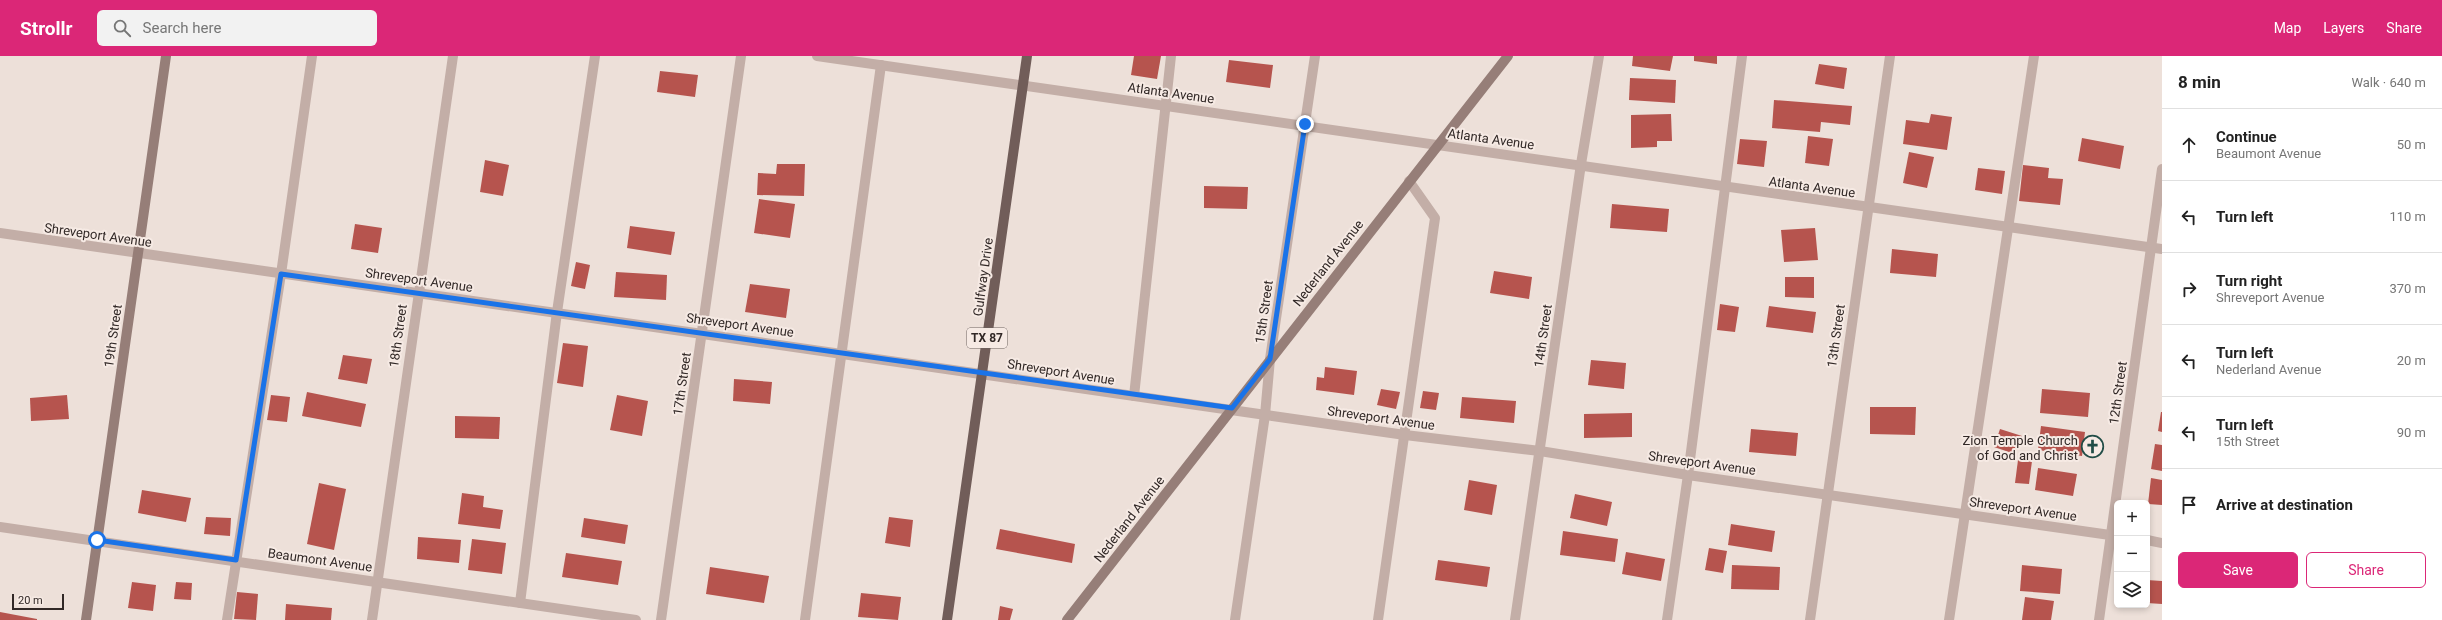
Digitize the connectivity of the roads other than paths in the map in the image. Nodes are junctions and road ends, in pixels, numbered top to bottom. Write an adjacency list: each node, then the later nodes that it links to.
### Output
1 (166, 56): 29 (street, 19th Street)
2 (312, 56): 30 (street)
3 (453, 56): 31 (street, 18th Street)
4 (594, 56): 32 (street)
5 (741, 56): 33 (street, 17th Street)
6 (817, 56): 15 (street, Atlanta Avenue)
7 (1027, 56): 16 (main road, Gulfway Drive / TX 87)
8 (1171, 56): 17 (street)
9 (1315, 56): 18 (street, 15th Street)
10 (1508, 56): 19 (street, Nederland Avenue)
11 (1599, 56): 20 (street, 14th Street)
12 (1742, 56): 23 (street)
13 (1890, 56): 24 (street, 13th Street)
14 (2034, 56): 25 (street)
15 (881, 65): 16 (street, Atlanta Avenue); 34 (street)
16 (1023, 85): 17 (street, Atlanta Avenue); 36 (main road, Gulfway Drive / TX 87)
17 (1164, 105): 18 (street, Atlanta Avenue); 37 (street)
18 (1305, 124): 19 (street, Atlanta Avenue); 35 (street, 15th Street)
19 (1439, 145): 20 (street, Atlanta Avenue); 22 (street, Nederland Avenue)
20 (1581, 164): 23 (street, Atlanta Avenue); 41 (street, 14th Street)
21 (2162, 169): 27 (street, 12th Street)
22 (1409, 181): 35 (street, Nederland Avenue); 40 (street)
23 (1726, 188): 24 (street, Atlanta Avenue); 42 (street)
24 (1868, 208): 25 (street, Atlanta Avenue); 43 (street, 13th Street)
25 (2008, 227): 27 (street, Atlanta Avenue); 45 (street)
26 (0, 233): 29 (street, Shreveport Avenue)
27 (2151, 247): 28 (street, Atlanta Avenue); 44 (street, 12th Street)
28 (2162, 249)
29 (138, 254): 30 (street, Shreveport Avenue); 48 (street, 19th Street)
30 (281, 274): 31 (street, Shreveport Avenue); 51 (street)
31 (417, 293): 32 (street, Shreveport Avenue); 52 (street, 18th Street)
32 (557, 312): 33 (street, Shreveport Avenue); 53 (street)
33 (702, 333): 34 (street, Shreveport Avenue); 58 (street, 17th Street)
34 (841, 353): 36 (street, Shreveport Avenue); 59 (street)
35 (1270, 359): 38 (street, Nederland Avenue); 39 (street, 15th Street)
36 (982, 373): 37 (street, Shreveport Avenue); 60 (main road, Gulfway Drive / TX 87)
37 (1134, 396): 38 (street, Shreveport Avenue)
38 (1232, 408): 39 (street, Shreveport Avenue); 61 (street, Nederland Avenue)
39 (1265, 415): 40 (street, Shreveport Avenue); 62 (street, 15th Street)
40 (1405, 435): 41 (street, Shreveport Avenue); 63 (street)
41 (1540, 451): 42 (street, Shreveport Avenue); 64 (street, 14th Street)
42 (1688, 475): 43 (street, Shreveport Avenue); 65 (street)
43 (1827, 494): 45 (street, Shreveport Avenue); 66 (street, 13th Street)
44 (2118, 500)
45 (1963, 514): 47 (street, Shreveport Avenue); 67 (street)
46 (0, 527): 48 (street, Beaumont Avenue)
47 (2114, 535): 68 (street, 12th Street)
48 (97, 540): 51 (street, Beaumont Avenue); 54 (street, 19th Street)
49 (2150, 541): 50 (street)
50 (2162, 543)
51 (236, 560): 52 (street, Beaumont Avenue); 55 (street)
52 (377, 581): 53 (street, Beaumont Avenue); 56 (street, 18th Street)
53 (520, 603): 57 (street, Beaumont Avenue)
54 (86, 620)
55 (227, 620)
56 (372, 620)
57 (636, 620)
58 (661, 620)
59 (805, 620)
60 (947, 620)
61 (1067, 620)
62 (1236, 620)
63 (1378, 620)
64 (1515, 620)
65 (1667, 620)
66 (1810, 620)
67 (1949, 620)
68 (2099, 620)

